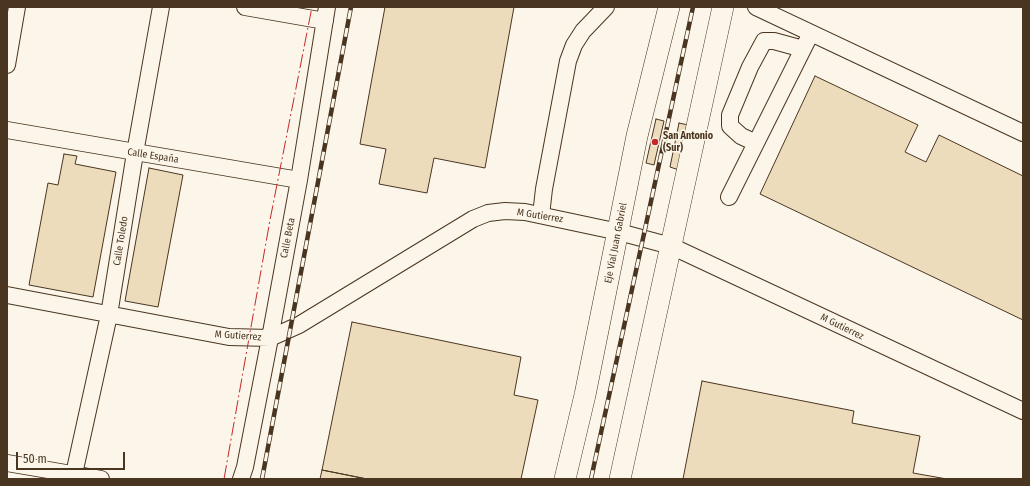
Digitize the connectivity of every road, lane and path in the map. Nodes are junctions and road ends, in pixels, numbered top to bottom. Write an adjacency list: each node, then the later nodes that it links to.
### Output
1 (16, 7): 11 (street)
2 (161, 7): 15 (street, Calle Toledo)
3 (245, 7): 8 (street)
4 (606, 7): 18 (street)
5 (669, 7): 19 (main road, Eje Vial Juan Gabriel)
6 (723, 7): 20 (main road)
7 (756, 7): 9 (street)
8 (326, 14): 16 (street, Calle Beta)
9 (811, 33): 10 (street); 13 (street)
10 (803, 49): 14 (street); 14 (street)
11 (7, 65)
12 (7, 130): 15 (street, Calle España)
13 (1023, 133)
14 (756, 143): 17 (street)
15 (135, 154): 16 (street, Calle España); 22 (street, Calle Toledo)
16 (299, 180): 23 (street, Calle Beta)
17 (729, 197)
18 (541, 215): 19 (street, M Gutierrez); 23 (street, M Gutierrez)
19 (619, 232): 20 (street, M Gutierrez); 29 (main road, Eje Vial Juan Gabriel)
20 (671, 246): 24 (street, M Gutierrez); 30 (main road)
21 (7, 295): 22 (street, M Gutierrez)
22 (109, 315): 23 (street, M Gutierrez); 27 (street, Calle Toledo)
23 (270, 338): 26 (street, Calle Beta)
24 (1023, 411)
25 (7, 463): 27 (street)
26 (243, 473)
27 (74, 474): 28 (street)
28 (101, 479)
29 (565, 479)
30 (620, 479)

